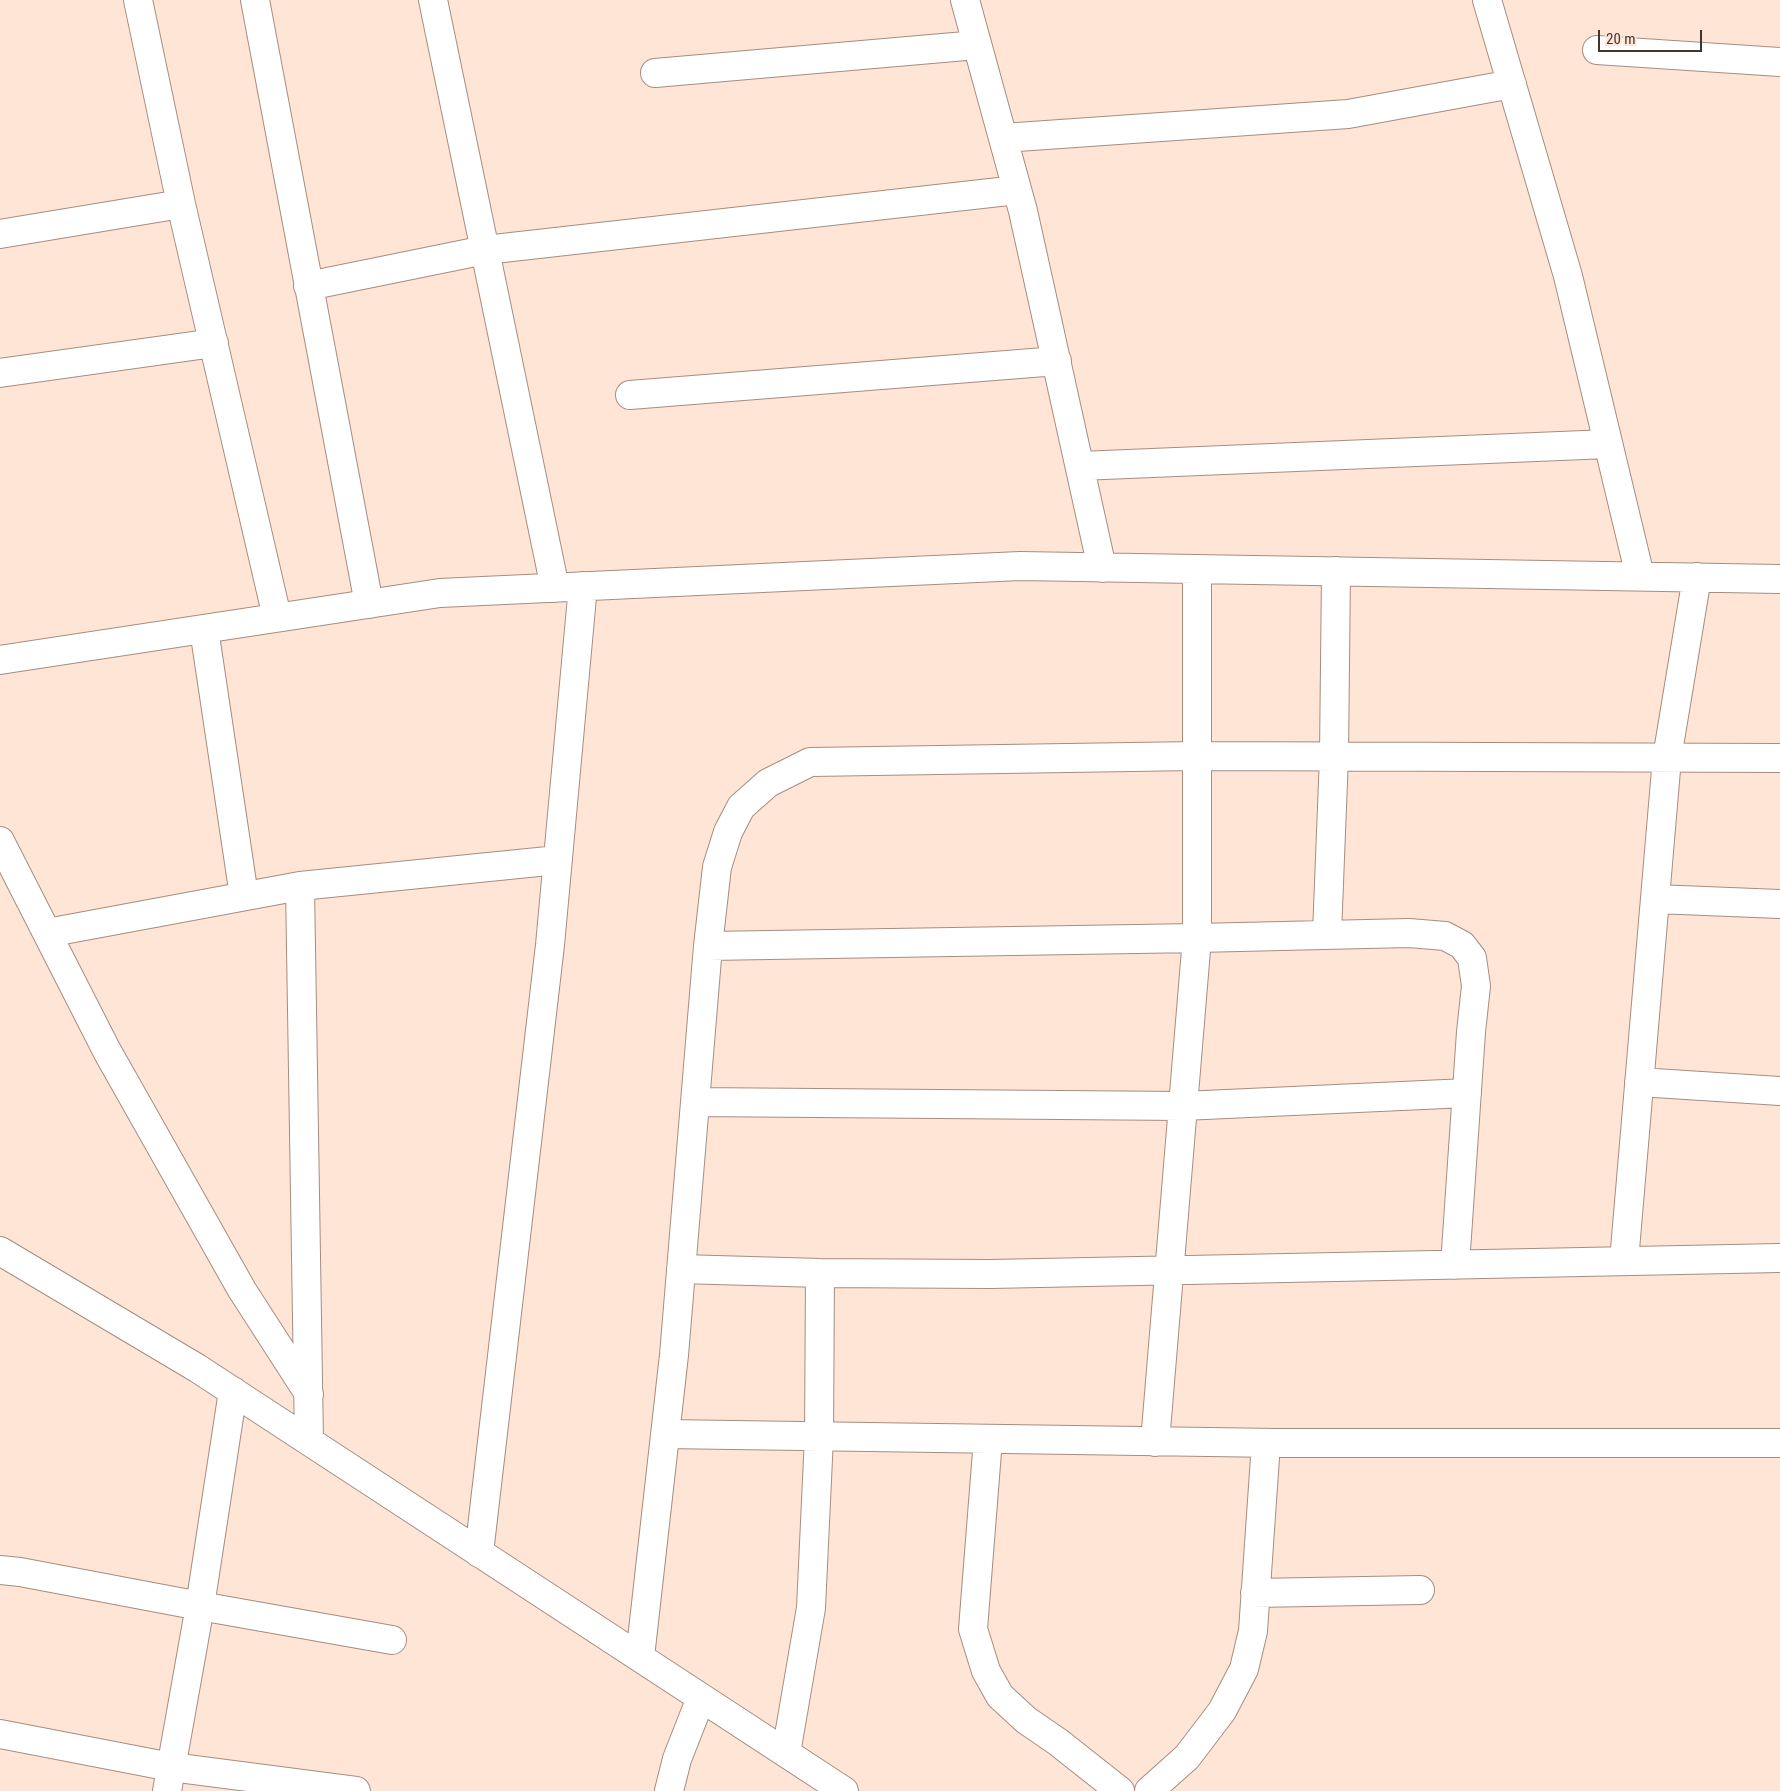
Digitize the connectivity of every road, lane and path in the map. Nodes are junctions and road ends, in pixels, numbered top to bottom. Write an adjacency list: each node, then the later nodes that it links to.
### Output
1 (138, 0): 13 (street)
2 (255, 0): 16 (street)
3 (433, 0): 15 (street)
4 (965, 0): 6 (street)
5 (1487, 0): 10 (street)
6 (977, 45): 9 (street); 11 (street)
7 (1597, 50): 8 (street)
8 (1780, 62)
9 (655, 73)
10 (1512, 84): 11 (street); 21 (street)
11 (1003, 138): 12 (street)
12 (1018, 190): 15 (street); 18 (street)
13 (181, 204): 14 (street); 17 (street)
14 (0, 234)
15 (485, 250): 16 (street); 30 (street)
16 (308, 286): 31 (street)
17 (214, 343): 19 (street); 32 (street)
18 (1057, 361): 20 (street); 22 (street)
19 (0, 373)
20 (630, 394)
21 (1608, 444): 22 (street); 26 (street)
22 (1080, 466): 23 (street)
23 (1102, 568): 24 (street); 29 (street)
24 (1197, 569): 25 (street); 35 (street)
25 (1336, 572): 26 (street); 36 (street)
26 (1640, 576): 27 (street)
27 (1697, 577): 28 (street); 37 (street)
28 (1780, 578)
29 (583, 586): 30 (street); 40 (street)
30 (555, 588): 31 (street)
31 (369, 604): 32 (street)
32 (277, 618): 33 (street)
33 (204, 629): 34 (street); 42 (street)
34 (0, 660)
35 (1196, 756): 36 (street); 47 (street); 48 (street)
36 (1334, 756): 37 (street); 46 (street)
37 (1667, 758): 38 (street); 43 (street)
38 (1780, 758)
39 (0, 841): 45 (street)
40 (558, 860): 41 (street); 70 (street)
41 (300, 886): 42 (street); 62 (street)
42 (244, 896): 45 (street)
43 (1655, 899): 44 (street); 49 (street)
44 (1780, 904)
45 (47, 933): 62 (street)
46 (1327, 934): 47 (street); 51 (street)
47 (1197, 938): 48 (street); 53 (street)
48 (708, 946): 52 (street)
49 (1639, 1082): 50 (street); 56 (street)
50 (1780, 1091)
51 (1467, 1093): 53 (street); 57 (street)
52 (695, 1102): 53 (street); 58 (street)
53 (1183, 1106): 59 (street)
54 (2, 1248): 61 (street)
55 (1780, 1258): 56 (street)
56 (1624, 1261): 57 (street)
57 (1455, 1265): 59 (street)
58 (681, 1269): 60 (street); 63 (street)
59 (1169, 1270): 60 (street); 67 (street)
60 (820, 1273): 64 (street)
61 (233, 1390): 66 (street); 74 (street)
62 (308, 1394): 66 (street)
63 (665, 1434): 64 (street); 76 (street)
64 (819, 1437): 65 (street); 79 (street)
65 (988, 1439): 67 (street); 85 (street)
66 (309, 1441): 70 (street)
67 (1154, 1442): 68 (street)
68 (1266, 1443): 69 (street); 73 (street)
69 (1780, 1443)
70 (479, 1553): 76 (street)
71 (0, 1570): 74 (street)
72 (1420, 1590): 73 (street)
73 (1256, 1593): 81 (street)
74 (200, 1606): 75 (street); 80 (street)
75 (392, 1640)
76 (640, 1657): 77 (street)
77 (701, 1698): 79 (street); 83 (street)
78 (0, 1734): 80 (street)
79 (786, 1753): 84 (street)
80 (169, 1779): 82 (street)
81 (1154, 1789)
82 (356, 1791)
83 (669, 1791)
84 (844, 1791)
85 (1120, 1791)

